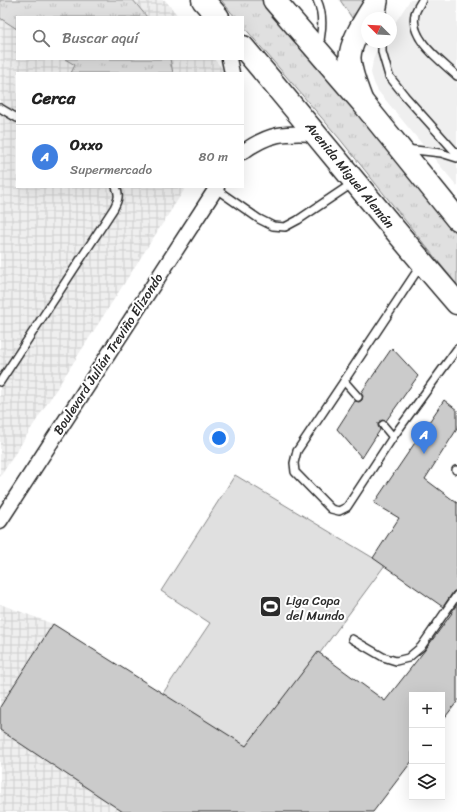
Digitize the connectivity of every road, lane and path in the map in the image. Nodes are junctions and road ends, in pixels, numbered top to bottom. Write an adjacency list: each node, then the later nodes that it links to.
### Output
1 (203, 0): 8 (highway)
2 (274, 0): 11 (highway)
3 (317, 0): 11 (lane)
4 (377, 0): 15 (main road)
5 (384, 0): 7 (lane)
6 (422, 0): 14 (lane)
7 (382, 12)
8 (217, 16)
9 (244, 48): 18 (highway, Avenida Miguel Alemán)
10 (382, 48): 21 (lane)
11 (318, 52): 15 (highway)
12 (229, 60): 13 (street)
13 (232, 72)
14 (457, 76)
15 (363, 103): 19 (highway)
16 (0, 108): 17 (lane)
17 (16, 117)
18 (316, 134): 20 (street); 23 (highway, Avenida Miguel Alemán)
19 (400, 148): 22 (lane); 26 (highway)
20 (244, 151)
21 (457, 154)
22 (457, 158)
23 (354, 182): 25 (lane); 27 (highway, Avenida Miguel Alemán)
24 (116, 188): 31 (lane)
25 (216, 188): 35 (street, Boulevard Julián Treviño Elizondo)
26 (457, 219)
27 (422, 263): 28 (highway, Avenida Miguel Alemán); 30 (lane)
28 (457, 303)
29 (457, 349): 34 (lane)
30 (344, 381): 32 (lane); 34 (lane)
31 (0, 382)
32 (358, 397)
33 (383, 425): 34 (lane)
34 (393, 437)
35 (0, 521)
36 (457, 595): 37 (lane)
37 (352, 639)

